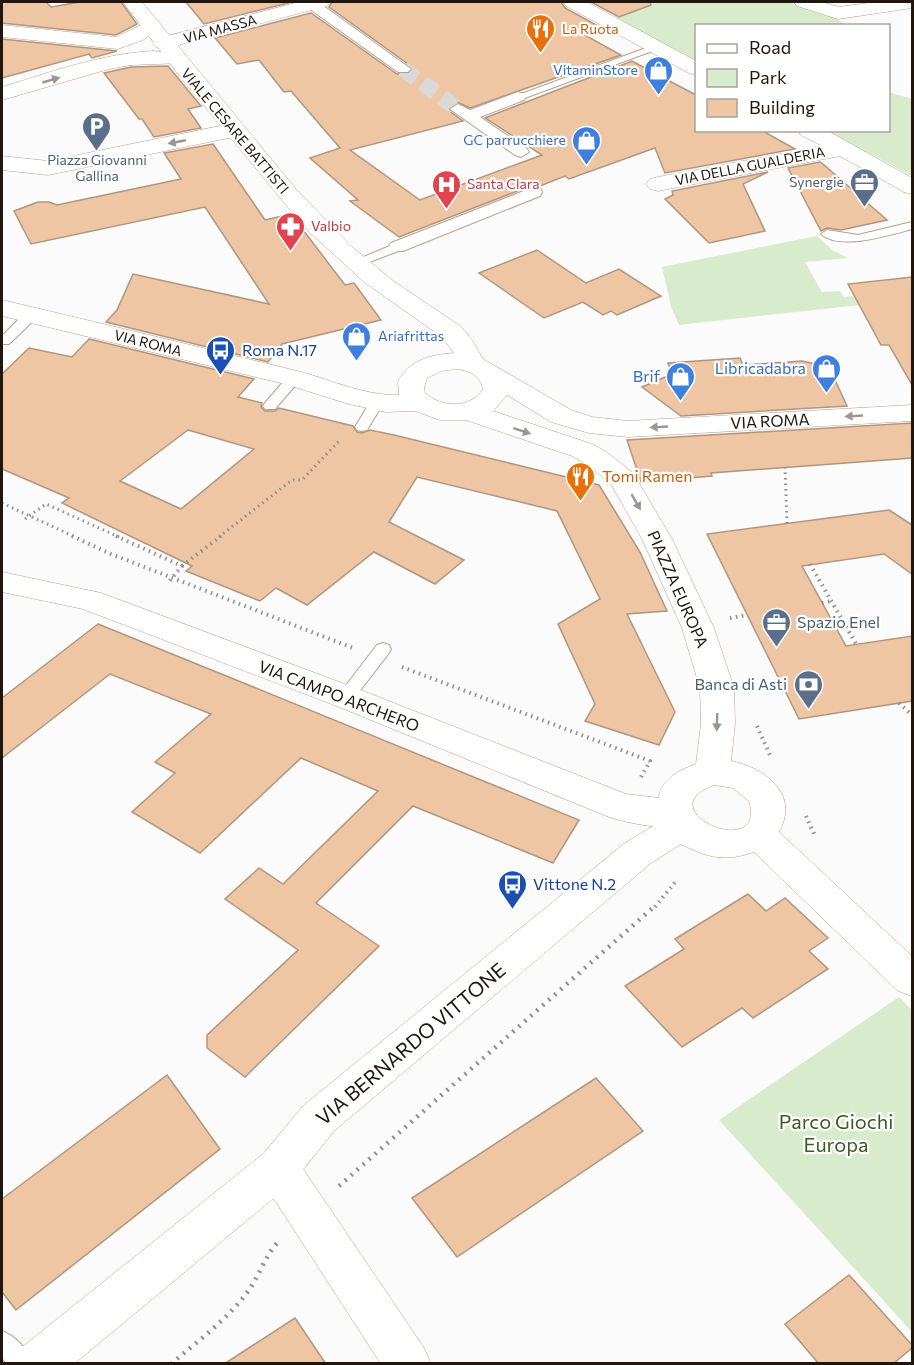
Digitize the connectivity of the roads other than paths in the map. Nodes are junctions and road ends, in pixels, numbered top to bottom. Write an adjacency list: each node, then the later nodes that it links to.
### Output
1 (132, 2): 6 (street, VIALE CESARE BATTISTI)
2 (573, 2): 9 (street)
3 (804, 2): 4 (street)
4 (912, 2)
5 (316, 3): 10 (street, VIA MASSA); 13 (street, VIA MASSA)
6 (149, 27): 8 (street); 10 (street, VIALE CESARE BATTISTI)
7 (2, 31): 8 (street)
8 (78, 40): 11 (street)
9 (657, 47): 12 (street); 15 (lane)
10 (169, 51): 11 (street, VIA MASSA); 16 (street, VIALE CESARE BATTISTI)
11 (100, 66): 14 (street, VIA MASSA, one-way to 11)
12 (695, 68)
13 (403, 69)
14 (2, 94)
15 (518, 97): 19 (street)
16 (235, 130): 20 (street, one-way to 20); 27 (street, VIALE CESARE BATTISTI)
17 (813, 132): 18 (street, VIA DELLA GUALDERIA)
18 (843, 149): 21 (street, VIA DELLA GUALDERIA); 22 (street, VIA DELLA GUALDERIA)
19 (521, 152)
20 (2, 163)
21 (658, 184)
22 (912, 187)
23 (534, 192): 26 (street)
24 (912, 226): 25 (lane)
25 (827, 234)
26 (397, 247): 27 (lane)
27 (355, 263): 28 (street, VIALE CESARE BATTISTI)
28 (402, 299): 32 (street, VIALE CESARE BATTISTI); 34 (street, VIALE CESARE BATTISTI)
29 (2, 308): 30 (street, VIA ROMA)
30 (31, 315): 31 (lane); 33 (street, VIA ROMA)
31 (4, 341)
32 (482, 369): 34 (street); 37 (street); 40 (street, VIA ROMA)
33 (294, 378): 34 (street, VIA ROMA); 35 (street, VIA ROMA); 36 (lane)
34 (420, 383): 35 (street, VIA ROMA); 37 (street)
35 (377, 402): 39 (lane)
36 (270, 406)
37 (467, 411): 41 (street, one-way to 41)
38 (912, 412): 40 (street, VIA ROMA, one-way to 40)
39 (362, 427)
40 (628, 429): 41 (street, VIA ROMA)
41 (598, 459): 45 (street, PIAZZA EUROPA, one-way to 45)
42 (2, 582): 44 (street, VIA CAMPO ARCHERO)
43 (380, 653): 44 (lane)
44 (346, 697): 46 (street, VIA CAMPO ARCHERO)
45 (712, 772): 46 (street); 47 (street)
46 (679, 820): 47 (street); 49 (street, VIA BERNARDO VITTONE)
47 (759, 835): 48 (street)
48 (912, 980)
49 (278, 1168): 52 (street, VIA BERNARDO VITTONE); 53 (street)
50 (2, 1342): 51 (lane)
51 (23, 1364)
52 (37, 1364)
53 (408, 1364)

